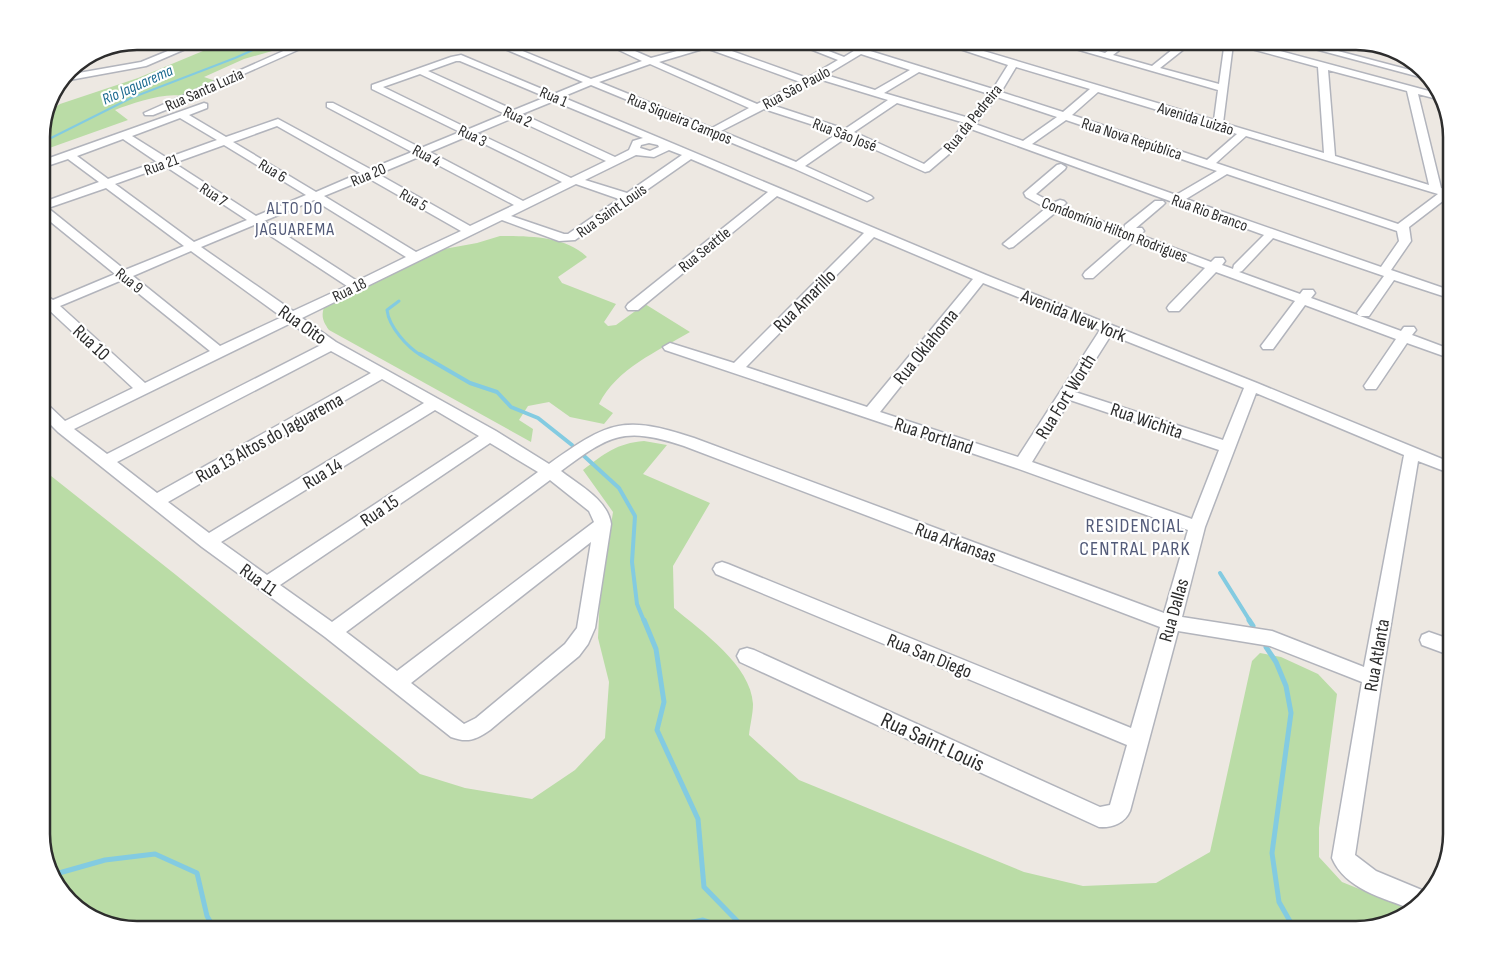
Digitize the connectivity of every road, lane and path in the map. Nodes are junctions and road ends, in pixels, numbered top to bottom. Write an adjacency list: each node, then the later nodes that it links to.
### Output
1 (178, 50): 26 (street)
2 (293, 50): 42 (street, Rua Santa Luzia)
3 (512, 50): 29 (street, Rua Siqueira Campos)
4 (626, 50): 18 (street, Rua São José)
5 (690, 50): 18 (street, Rua 20)
6 (721, 50): 30 (street)
7 (818, 50): 17 (street)
8 (970, 50): 19 (street, Avenida Luizão)
9 (1084, 50): 16 (street)
10 (1114, 50): 16 (street)
11 (1177, 50): 23 (street)
12 (1228, 50): 32 (street)
13 (1263, 50): 21 (street)
14 (1331, 50): 20 (street)
15 (860, 51): 17 (street, Rua São Paulo); 22 (street, Rua Nova República)
16 (1106, 56): 23 (street)
17 (845, 60): 27 (street, Rua São Paulo)
18 (648, 62): 29 (street, Rua 20); 41 (street, Rua São José)
19 (1014, 62): 31 (street, Avenida Luizão); 34 (street, Rua da Pedreira)
20 (1384, 62): 25 (street); 28 (street)
21 (1323, 66): 28 (street); 62 (street)
22 (918, 69): 34 (street, Rua Nova República); 35 (street)
23 (1153, 69): 32 (street)
24 (420, 71): 37 (street, Rua 1); 44 (street, Rua 2); 50 (street, Rua 3)
25 (1413, 72)
26 (76, 76)
27 (819, 76): 30 (street, Rua São Paulo); 35 (street, Rua Rio Branco)
28 (1362, 76): 33 (street)
29 (590, 82): 37 (street, Rua 20); 49 (street, Rua Siqueira Campos)
30 (808, 82): 41 (street, Rua São Paulo)
31 (1097, 88): 45 (street); 48 (street, Avenida Luizão)
32 (1222, 88): 48 (street)
33 (1412, 90): 36 (street); 74 (street)
34 (995, 92): 45 (street, Rua Nova República); 47 (street, Rua da Pedreira)
35 (876, 93): 38 (street, Rua Rio Branco)
36 (1431, 95)
37 (555, 96): 44 (street, Rua 20); 55 (street, Rua 1)
38 (896, 100): 47 (street, Rua Rio Branco); 51 (street)
39 (330, 105): 58 (street, Rua 4)
40 (204, 106): 43 (street)
41 (760, 107): 49 (street, Rua São Paulo); 51 (street, Rua São José)
42 (149, 113)
43 (181, 114): 53 (street); 54 (street, Rua 6)
44 (514, 114): 50 (street, Rua 20); 63 (street, Rua 2)
45 (1065, 116): 57 (street); 66 (street, Rua Nova República)
46 (280, 122): 54 (street, Rua 21); 71 (street, Rua 5)
47 (970, 124): 57 (street, Rua Rio Branco); 69 (street, Rua da Pedreira)
48 (1218, 125): 52 (street, Avenida Luizão)
49 (713, 131): 67 (street, Rua Siqueira Campos)
50 (468, 132): 58 (street, Rua 20); 72 (street, Rua 3)
51 (845, 132): 67 (street); 69 (street, Rua São José)
52 (1244, 133): 62 (street, Avenida Luizão); 66 (street)
53 (124, 135): 60 (street); 65 (street, Rua 7)
54 (224, 141): 65 (street, Rua 21); 79 (street, Rua 6)
55 (639, 142): 56 (street); 59 (street); 63 (street, Rua 18)
56 (661, 142): 59 (street); 61 (street, Avenida New York)
57 (1024, 144): 82 (street, Rua Rio Branco)
58 (421, 152): 71 (street, Rua 20); 85 (street, Rua 4)
59 (652, 154): 61 (street, Avenida New York)
60 (68, 155): 64 (street); 73 (street, Rua Oito)
61 (692, 157): 75 (street, Avenida New York); 80 (street, Rua Saint Louis)
62 (1330, 159): 76 (street, Avenida Luizão)
63 (616, 161): 72 (street, Rua 18)
64 (50, 162)
65 (166, 162): 73 (street, Rua 21); 89 (street, Rua 7)
66 (1209, 164): 70 (street, Rua Nova República)
67 (797, 166): 81 (street, Rua Siqueira Campos)
68 (1061, 167): 78 (street)
69 (925, 169)
70 (1226, 170): 82 (street); 90 (street, Rua Nova República)
71 (369, 174): 79 (street, Rua 20); 91 (street, Rua 5)
72 (573, 181): 80 (street, Rua 3); 85 (street, Rua 18)
73 (107, 183): 84 (street, Rua 21); 96 (street, Rua Oito)
74 (1443, 187)
75 (776, 191): 92 (street, Avenida New York); 109 (street, Rua Seattle)
76 (1443, 192)
77 (1443, 194): 90 (street)
78 (1030, 195): 86 (street, Condomínio Hilton Rodrigues)
79 (315, 196): 89 (street, Rua 20); 97 (street, Rua 6)
80 (628, 198): 88 (street, Rua Saint Louis)
81 (867, 198)
82 (1176, 200): 101 (street, Rua Rio Branco)
83 (1159, 203): 93 (street)
84 (50, 204)
85 (523, 205): 88 (street, Rua 18)
86 (1057, 205): 93 (street, Condomínio Hilton Rodrigues); 95 (street)
87 (50, 214): 100 (street, Rua 9)
88 (501, 216): 91 (street, Rua 18)
89 (255, 221): 96 (street, Rua 20); 104 (street, Rua 7)
90 (1402, 229): 101 (street)
91 (470, 231): 97 (street, Rua 18)
92 (872, 232): 103 (street, Avenida New York); 121 (street, Rua Amarillo)
93 (1133, 232): 98 (street, Condomínio Hilton Rodrigues); 102 (street)
94 (1267, 238): 99 (street)
95 (1009, 244)
96 (193, 247): 100 (street, Rua 20); 112 (street, Rua Oito)
97 (415, 258): 104 (street, Rua 18)
98 (1216, 264): 99 (street, Condomínio Hilton Rodrigues); 106 (street, Condomínio Hilton Rodrigues); 110 (street)
99 (1238, 268): 106 (street, Condomínio Hilton Rodrigues)
100 (124, 275): 107 (street, Rua 20); 120 (street, Rua 9)
101 (1386, 275): 105 (street, Rua Rio Branco); 111 (street)
102 (1089, 276)
103 (981, 278): 113 (street, Avenida New York); 129 (street, Rua Oklahoma)
104 (356, 286): 112 (street, Rua 18)
105 (1443, 292)
106 (1306, 296): 111 (street, Condomínio Hilton Rodrigues); 114 (street, Condomínio Hilton Rodrigues); 117 (street)
107 (50, 301)
108 (50, 307): 125 (street, Rua 10)
109 (633, 308)
110 (1174, 308)
111 (1364, 313): 114 (street, Condomínio Hilton Rodrigues)
112 (292, 317): 116 (street, Rua Oito); 120 (street, Rua 18)
113 (1108, 328): 123 (street, Avenida New York); 126 (street, Rua Fort Worth)
114 (1407, 333): 115 (street, Condomínio Hilton Rodrigues); 119 (street, Condomínio Hilton Rodrigues); 124 (street)
115 (1443, 343)
116 (331, 345): 122 (street, Rua Oito); 134 (street)
117 (1268, 346)
118 (670, 347): 121 (street, Rua Portland)
119 (1443, 350)
120 (219, 352): 125 (street, Rua 18)
121 (736, 369): 129 (street, Rua Portland)
122 (382, 373): 127 (street, Rua Oito); 138 (street, Rua 13 Altos do Jaguarema)
123 (1252, 386): 132 (street, Rua Dallas); 133 (street, Avenida New York)
124 (1371, 386)
125 (143, 389): 130 (street, Rua 18)
126 (1067, 394): 132 (street, Rua Wichita); 135 (street, Rua Fort Worth)
127 (435, 403): 131 (street, Rua Oito); 141 (street, Rua 14)
128 (50, 414): 130 (street, Rua 11)
129 (870, 414): 135 (street, Rua Portland)
130 (63, 428): 134 (street, Rua 11)
131 (491, 435): 137 (street, Rua Oito); 143 (street, Rua 15)
132 (1227, 447): 140 (street, Rua Dallas)
133 (1412, 452): 136 (street, Avenida New York); 149 (street, Rua Atlanta)
134 (107, 462): 138 (street, Rua 11)
135 (1022, 464): 140 (street, Rua Portland)
136 (1443, 465)
137 (551, 472): 139 (street, Rua Oito); 144 (street, Rua Arkansas); 145 (street, Rua Arkansas)
138 (156, 501): 141 (street, Rua 11)
139 (603, 524): 150 (street); 150 (street, Rua 11)
140 (1197, 526): 144 (street, Rua Dallas)
141 (208, 542): 143 (street, Rua 11)
142 (722, 569): 151 (street, Rua San Diego)
143 (266, 585): 145 (street, Rua 11)
144 (1170, 622): 149 (street, Rua Arkansas); 151 (street, Rua Dallas)
145 (332, 632): 150 (street, Rua 11)
146 (1429, 640): 147 (street)
147 (1443, 645)
148 (747, 656): 152 (street, Rua Saint Louis)
149 (1372, 678): 153 (street, Rua Atlanta)
150 (396, 683)
151 (1138, 741): 152 (street, Rua Dallas)
152 (1119, 812)
153 (1415, 897)

